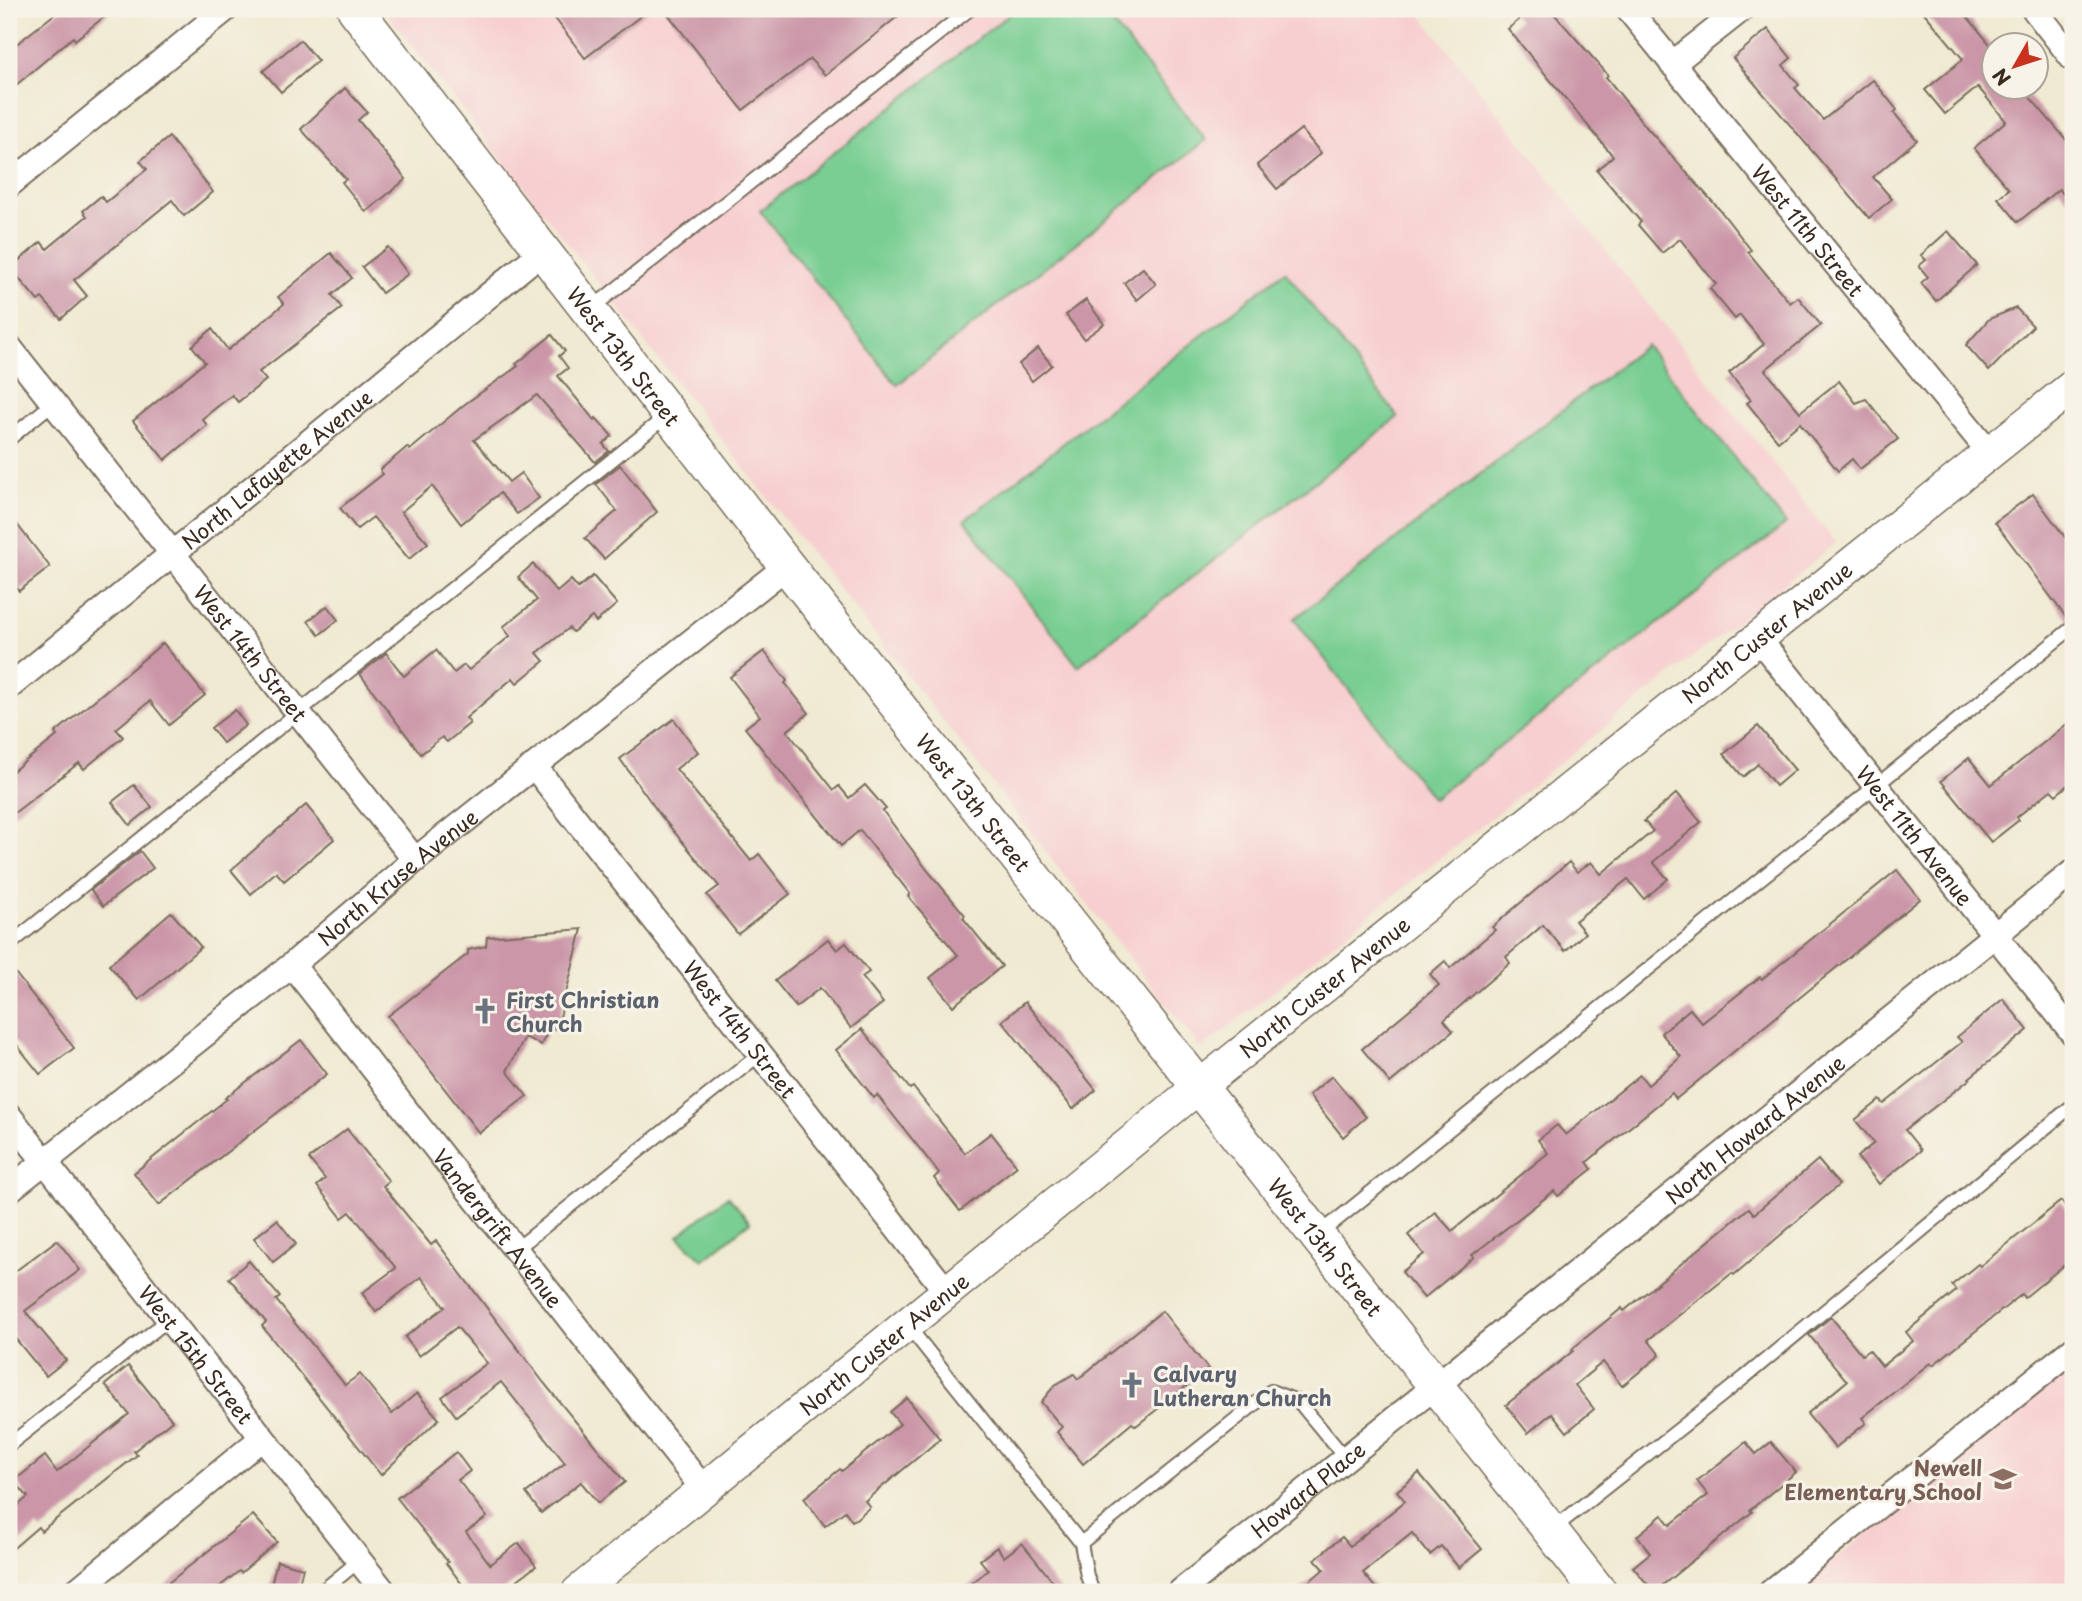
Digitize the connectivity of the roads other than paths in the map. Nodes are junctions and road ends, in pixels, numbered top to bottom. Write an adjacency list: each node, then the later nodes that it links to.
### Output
1 (226, 9): 9 (street)
2 (355, 9): 10 (main road, West 13th Street)
3 (970, 9): 11 (lane)
4 (1628, 9): 8 (street, West 11th Street)
5 (1742, 9): 8 (street)
6 (2034, 9): 7 (street)
7 (2073, 59)
8 (1672, 64): 17 (street, West 11th Street)
9 (9, 185)
10 (543, 251): 11 (main road, West 13th Street); 18 (street, North Lafayette Avenue)
11 (589, 310): 15 (main road, West 13th Street)
12 (9, 348): 14 (street, West 14th Street)
13 (2073, 386): 17 (street, North Custer Avenue)
14 (53, 403): 16 (lane); 18 (street, West 14th Street)
15 (670, 414): 19 (main road, West 13th Street); 23 (lane)
16 (9, 439)
17 (1990, 453): 21 (street, North Custer Avenue)
18 (172, 554): 22 (street, North Lafayette Avenue); 23 (street, West 14th Street)
19 (787, 566): 24 (street, North Kruse Avenue); 33 (main road, West 13th Street)
20 (2073, 628): 25 (lane)
21 (1758, 638): 25 (street, West 11th Avenue); 33 (street, North Custer Avenue)
22 (9, 687)
23 (299, 713): 26 (street, West 14th Street); 29 (lane)
24 (534, 766): 26 (street, North Kruse Avenue); 32 (street, West 14th Street)
25 (1876, 786): 28 (street, West 11th Avenue); 38 (lane)
26 (415, 860): 30 (street, North Kruse Avenue)
27 (2073, 872): 28 (street, North Howard Avenue)
28 (1995, 935): 31 (street, West 11th Avenue); 44 (street, North Howard Avenue)
29 (9, 945)
30 (292, 965): 36 (street, North Kruse Avenue); 39 (street, Vandergrift Avenue)
31 (2073, 1033)
32 (760, 1054): 39 (lane); 40 (street, West 14th Street)
33 (1200, 1086): 38 (main road, West 13th Street); 40 (street, North Custer Avenue)
34 (2073, 1105): 49 (lane)
35 (9, 1116): 36 (street, West 15th Street)
36 (45, 1162): 37 (street, North Kruse Avenue); 41 (street, West 15th Street)
37 (9, 1190)
38 (1318, 1236): 44 (main road, West 13th Street)
39 (515, 1250): 48 (street, Vandergrift Avenue)
40 (947, 1292): 42 (street, North Custer Avenue)
41 (169, 1319): 45 (street, West 15th Street); 46 (lane)
42 (907, 1325): 48 (street, North Custer Avenue); 50 (lane)
43 (2073, 1349): 59 (street)
44 (1436, 1386): 47 (street, Howard Place); 49 (main road, West 13th Street)
45 (262, 1438): 51 (street, West 15th Street); 52 (street)
46 (9, 1445)
47 (1346, 1459): 50 (lane); 57 (street, Howard Place)
48 (705, 1491): 55 (street, North Custer Avenue)
49 (1551, 1531): 58 (main road, West 13th Street)
50 (1081, 1543): 56 (lane)
51 (360, 1560): 53 (lane); 54 (street, West 15th Street)
52 (75, 1592)
53 (321, 1592)
54 (384, 1592)
55 (578, 1592)
56 (1093, 1592)
57 (1180, 1592)
58 (1599, 1592)
59 (1771, 1592)

